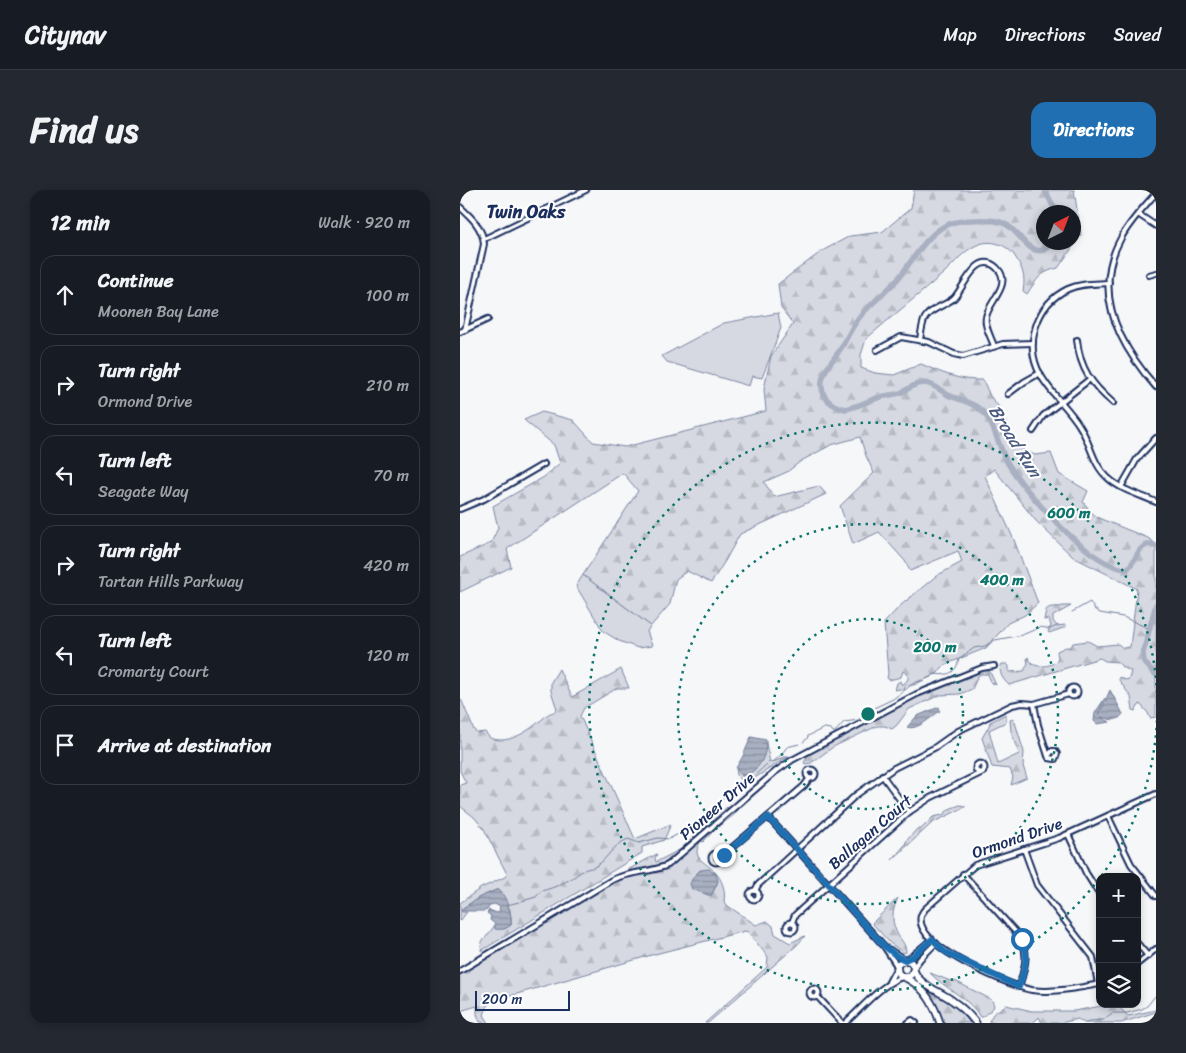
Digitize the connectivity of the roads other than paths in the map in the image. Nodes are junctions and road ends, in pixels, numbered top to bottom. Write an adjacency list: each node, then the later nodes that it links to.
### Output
1 (586, 190): 6 (street)
2 (1156, 193): 4 (street)
3 (460, 207): 6 (street)
4 (1138, 214): 5 (street); 9 (street)
5 (1156, 226)
6 (484, 239): 11 (street)
7 (1156, 273): 8 (street)
8 (1149, 275)
9 (1109, 284): 15 (street); 20 (street)
10 (488, 319): 11 (street)
11 (465, 330): 12 (street)
12 (460, 332)
13 (920, 340): 16 (street); 16 (street); 17 (street)
14 (1077, 340): 19 (street)
15 (1033, 343): 16 (street); 18 (street)
16 (994, 346)
17 (877, 350)
18 (1040, 373): 21 (street); 22 (street)
19 (1090, 378): 22 (street); 23 (street)
20 (1156, 387)
21 (1008, 394)
22 (1061, 401): 24 (street); 27 (street)
23 (1113, 403)
24 (1033, 431)
25 (1156, 438): 27 (street)
26 (544, 464): 29 (street)
27 (1121, 487): 28 (street)
28 (1156, 502)
29 (460, 509)
30 (994, 666): 62 (street, Pioneer Drive)
31 (1069, 694): 32 (street)
32 (1034, 704): 33 (street); 35 (street)
33 (1048, 756)
34 (983, 772): 38 (street, Ballagan Court)
35 (882, 776): 38 (street); 42 (street)
36 (810, 778): 40 (street)
37 (1156, 794): 39 (street, Ormond Drive)
38 (909, 812): 46 (street, Ballagan Court)
39 (1108, 816): 41 (street, Ormond Drive); 49 (street)
40 (768, 817): 42 (street); 44 (street)
41 (1068, 834): 43 (street, Ormond Drive); 47 (street)
42 (796, 849): 46 (street); 48 (street)
43 (1024, 849): 45 (street, Ormond Drive); 61 (street)
44 (720, 857)
45 (963, 874): 51 (street, Ormond Drive); 66 (street)
46 (828, 884): 50 (street, Ballagan Court); 53 (street)
47 (1096, 889)
48 (755, 891)
49 (1156, 896)
50 (792, 922)
51 (932, 939): 52 (street, Ormond Drive); 57 (street)
52 (936, 943): 60 (street); 66 (street, Ormond Drive)
53 (884, 946): 57 (street); 59 (street)
54 (1141, 948): 56 (street)
55 (1156, 949): 56 (street)
56 (1148, 956): 58 (street)
57 (906, 960): 59 (street); 60 (street)
58 (1138, 963)
59 (897, 967): 63 (street); 64 (street)
60 (914, 968): 63 (street); 72 (street)
61 (1096, 970)
62 (460, 971)
63 (905, 977): 64 (street); 71 (street)
64 (888, 984): 68 (street)
65 (1096, 984): 66 (street, Ormond Drive)
66 (1019, 987)
67 (818, 996): 68 (street)
68 (844, 1023)
69 (908, 1023): 70 (street)
70 (916, 1023)
71 (940, 1023)
72 (976, 1023)

